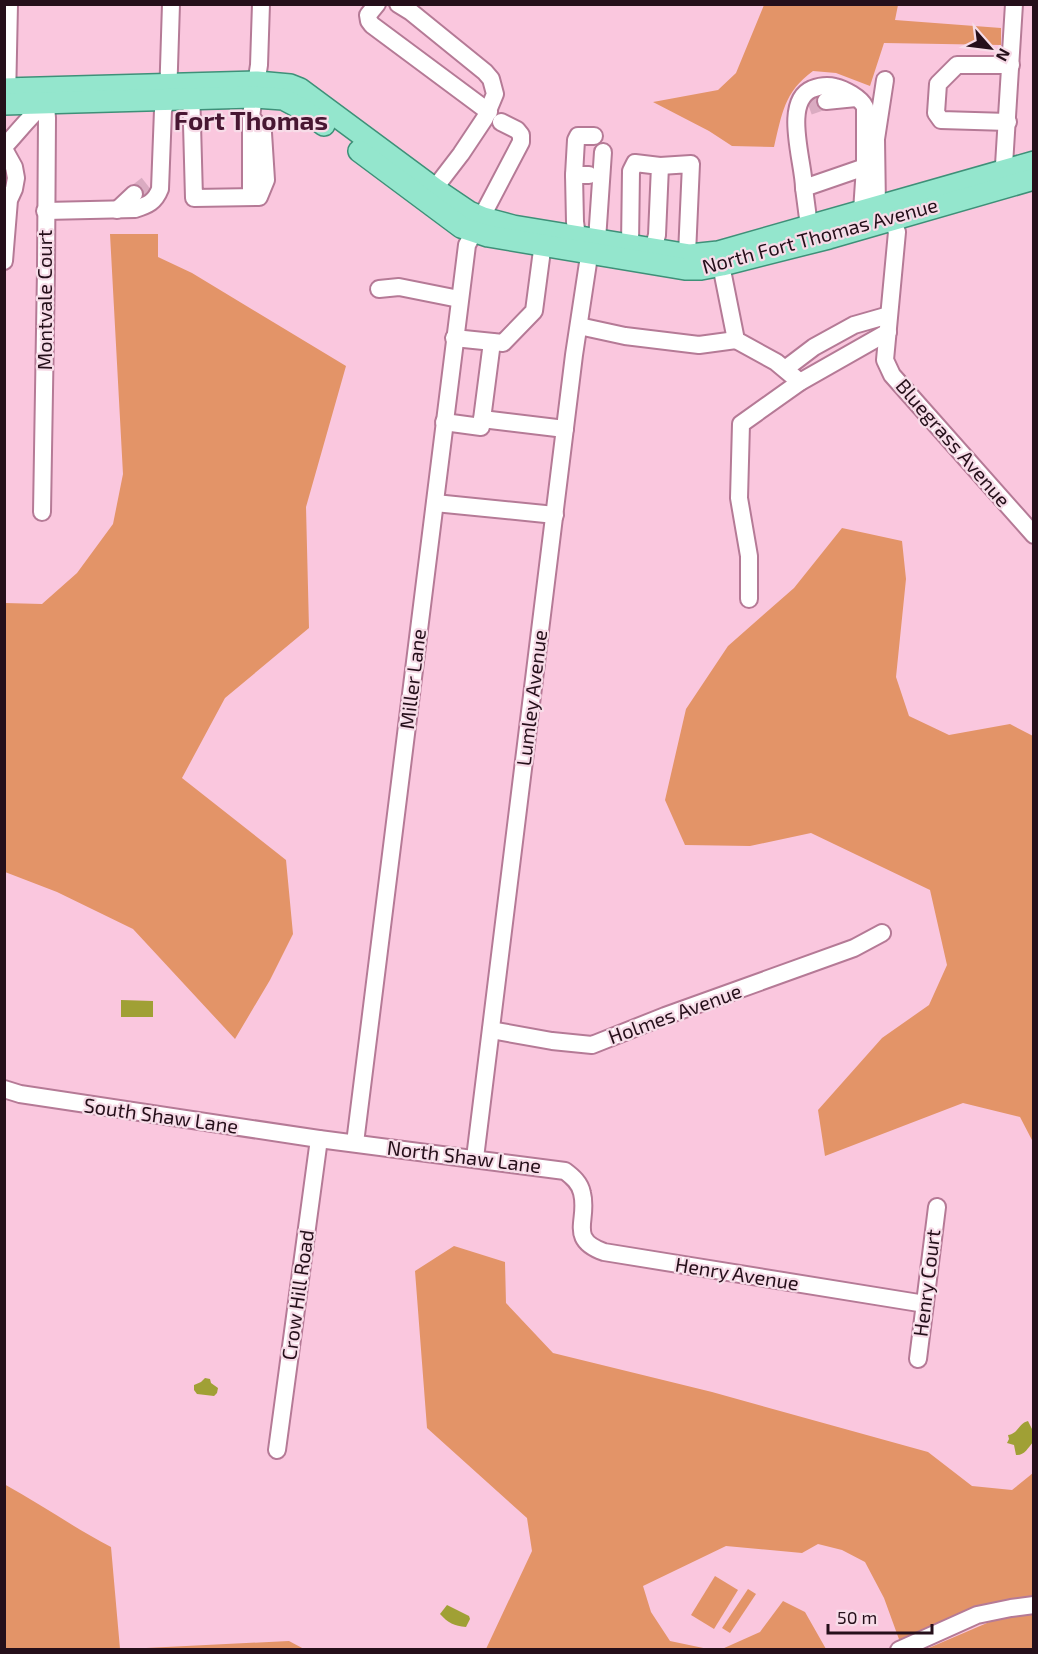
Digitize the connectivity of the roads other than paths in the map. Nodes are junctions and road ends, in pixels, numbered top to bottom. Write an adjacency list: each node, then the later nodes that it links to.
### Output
1 (9, 4): 12 (street)
2 (171, 4): 9 (street)
3 (261, 4): 13 (street)
4 (377, 4): 16 (street, Miller Lane)
5 (398, 4): 16 (street)
6 (1014, 4): 7 (street)
7 (1011, 65): 17 (street); 17 (street)
8 (885, 80): 31 (street)
9 (168, 92): 10 (main road, North Fort Thomas Avenue); 11 (main road, North Fort Thomas Avenue); 30 (street)
10 (191, 92): 13 (main road, North Fort Thomas Avenue); 13 (street)
11 (45, 95): 12 (main road, North Fort Thomas Avenue); 20 (street); 32 (street, Montvale Court)
12 (6, 96)
13 (254, 98): 28 (main road, North Fort Thomas Avenue)
14 (856, 98): 15 (street); 23 (street); 26 (street)
15 (826, 101)
16 (495, 117): 28 (street); 33 (street, Miller Lane)
17 (1008, 122): 24 (street)
18 (594, 136): 36 (street)
19 (603, 152): 36 (street)
20 (6, 160): 29 (street); 29 (street)
21 (1034, 162): 24 (main road, North Fort Thomas Avenue)
22 (660, 166): 37 (street); 38 (street); 39 (street)
23 (865, 167): 26 (street); 31 (street)
24 (1004, 179): 25 (main road, North Fort Thomas Avenue); 31 (main road, North Fort Thomas Avenue)
25 (1034, 179)
26 (804, 188): 34 (street)
27 (134, 194): 30 (street)
28 (430, 194): 33 (main road, North Fort Thomas Avenue)
29 (9, 200): 41 (street)
30 (117, 210): 32 (street)
31 (879, 210): 34 (main road, North Fort Thomas Avenue); 40 (main road, North Fort Thomas Avenue); 44 (street, Bluegrass Avenue)
32 (45, 211): 55 (street, Montvale Court)
33 (478, 225): 35 (main road, North Fort Thomas Avenue); 43 (street, Miller Lane)
34 (809, 226): 40 (main road, North Fort Thomas Avenue)
35 (543, 238): 36 (main road, North Fort Thomas Avenue); 48 (street)
36 (589, 242): 37 (main road, North Fort Thomas Avenue); 40 (main road, North Fort Thomas Avenue); 45 (street, Lumley Avenue)
37 (630, 245): 38 (main road, North Fort Thomas Avenue)
38 (653, 249): 39 (main road, North Fort Thomas Avenue)
39 (687, 254): 40 (main road, North Fort Thomas Avenue)
40 (720, 259): 47 (street)
41 (4, 261)
42 (380, 289): 43 (street)
43 (459, 299): 46 (street, Miller Lane)
44 (888, 324): 49 (street); 50 (street); 57 (street, Bluegrass Avenue)
45 (579, 326): 47 (street); 53 (street, Lumley Avenue)
46 (454, 339): 48 (street); 52 (street, Miller Lane)
47 (736, 340): 49 (street)
48 (492, 342): 51 (street)
49 (785, 369): 50 (street)
50 (800, 382): 58 (street)
51 (482, 419): 52 (street); 53 (street)
52 (444, 422): 54 (street, Miller Lane)
53 (565, 429): 56 (street, Lumley Avenue)
54 (435, 503): 56 (street); 63 (street, Miller Lane)
55 (42, 512)
56 (555, 515): 60 (street, Lumley Avenue)
57 (1034, 535)
58 (749, 599)
59 (882, 933): 60 (street, Holmes Avenue)
60 (491, 1030): 64 (street, Lumley Avenue)
61 (4, 1089): 62 (street, South Shaw Lane)
62 (319, 1139): 63 (street, North Shaw Lane); 69 (street, Crow Hill Road)
63 (355, 1143): 64 (street, North Shaw Lane)
64 (475, 1158): 66 (street, North Shaw Lane)
65 (936, 1207): 67 (street, Henry Court)
66 (582, 1209): 67 (street, Henry Avenue)
67 (925, 1304): 68 (street, Henry Court)
68 (918, 1359)
69 (277, 1450)
70 (1034, 1605): 71 (street)
71 (899, 1650)

